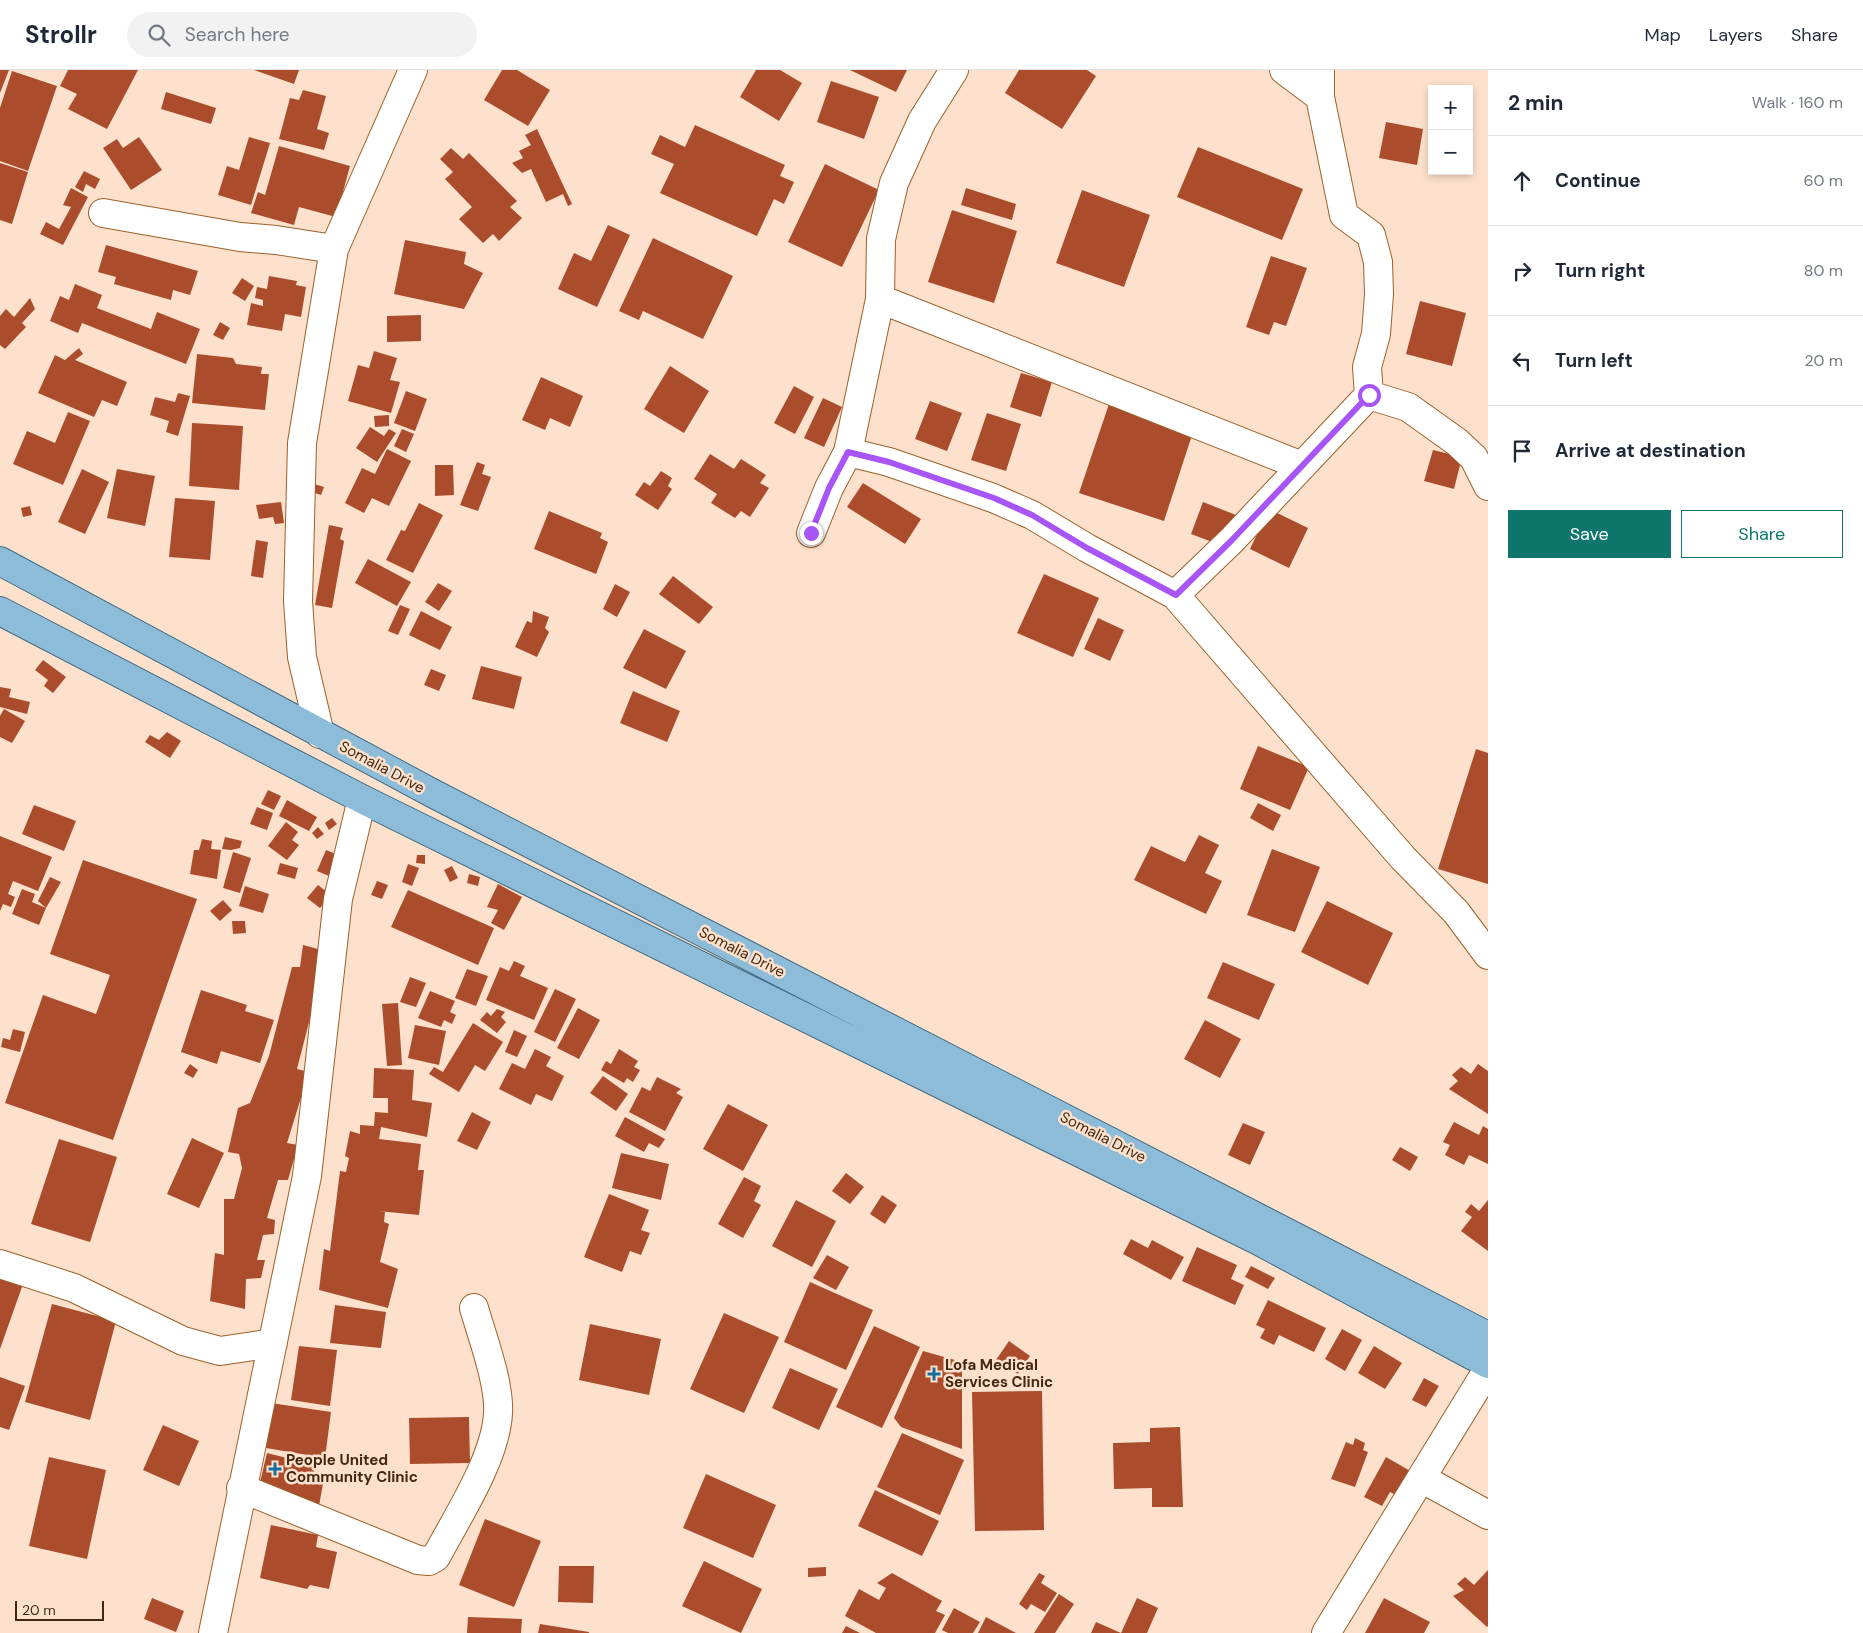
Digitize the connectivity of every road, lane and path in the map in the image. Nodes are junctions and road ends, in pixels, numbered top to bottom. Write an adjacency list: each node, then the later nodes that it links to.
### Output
1 (413, 70): 7 (street)
2 (954, 70): 8 (street)
3 (1284, 70): 5 (street)
4 (1320, 70): 5 (street)
5 (1320, 97): 9 (street)
6 (103, 213): 7 (street)
7 (334, 249): 17 (street)
8 (880, 299): 10 (street); 11 (street)
9 (1369, 395): 11 (street); 12 (street)
10 (848, 452): 13 (street); 15 (street)
11 (1302, 466): 15 (street)
12 (1488, 486)
13 (811, 533)
14 (0, 561): 17 (main road, Somalia Drive)
15 (1176, 595): 19 (street)
16 (0, 611): 18 (main road, Somalia Drive)
17 (320, 734): 22 (main road, Somalia Drive)
18 (362, 799): 23 (street); 24 (main road, Somalia Drive)
19 (1488, 956)
20 (0, 1264): 23 (street)
21 (474, 1308): 27 (street)
22 (1488, 1336)
23 (273, 1343): 27 (street)
24 (1488, 1364)
25 (1488, 1369): 26 (street)
26 (1422, 1478): 28 (street); 30 (street)
27 (241, 1488): 29 (street)
28 (1488, 1515)
29 (213, 1633)
30 (1326, 1633)

